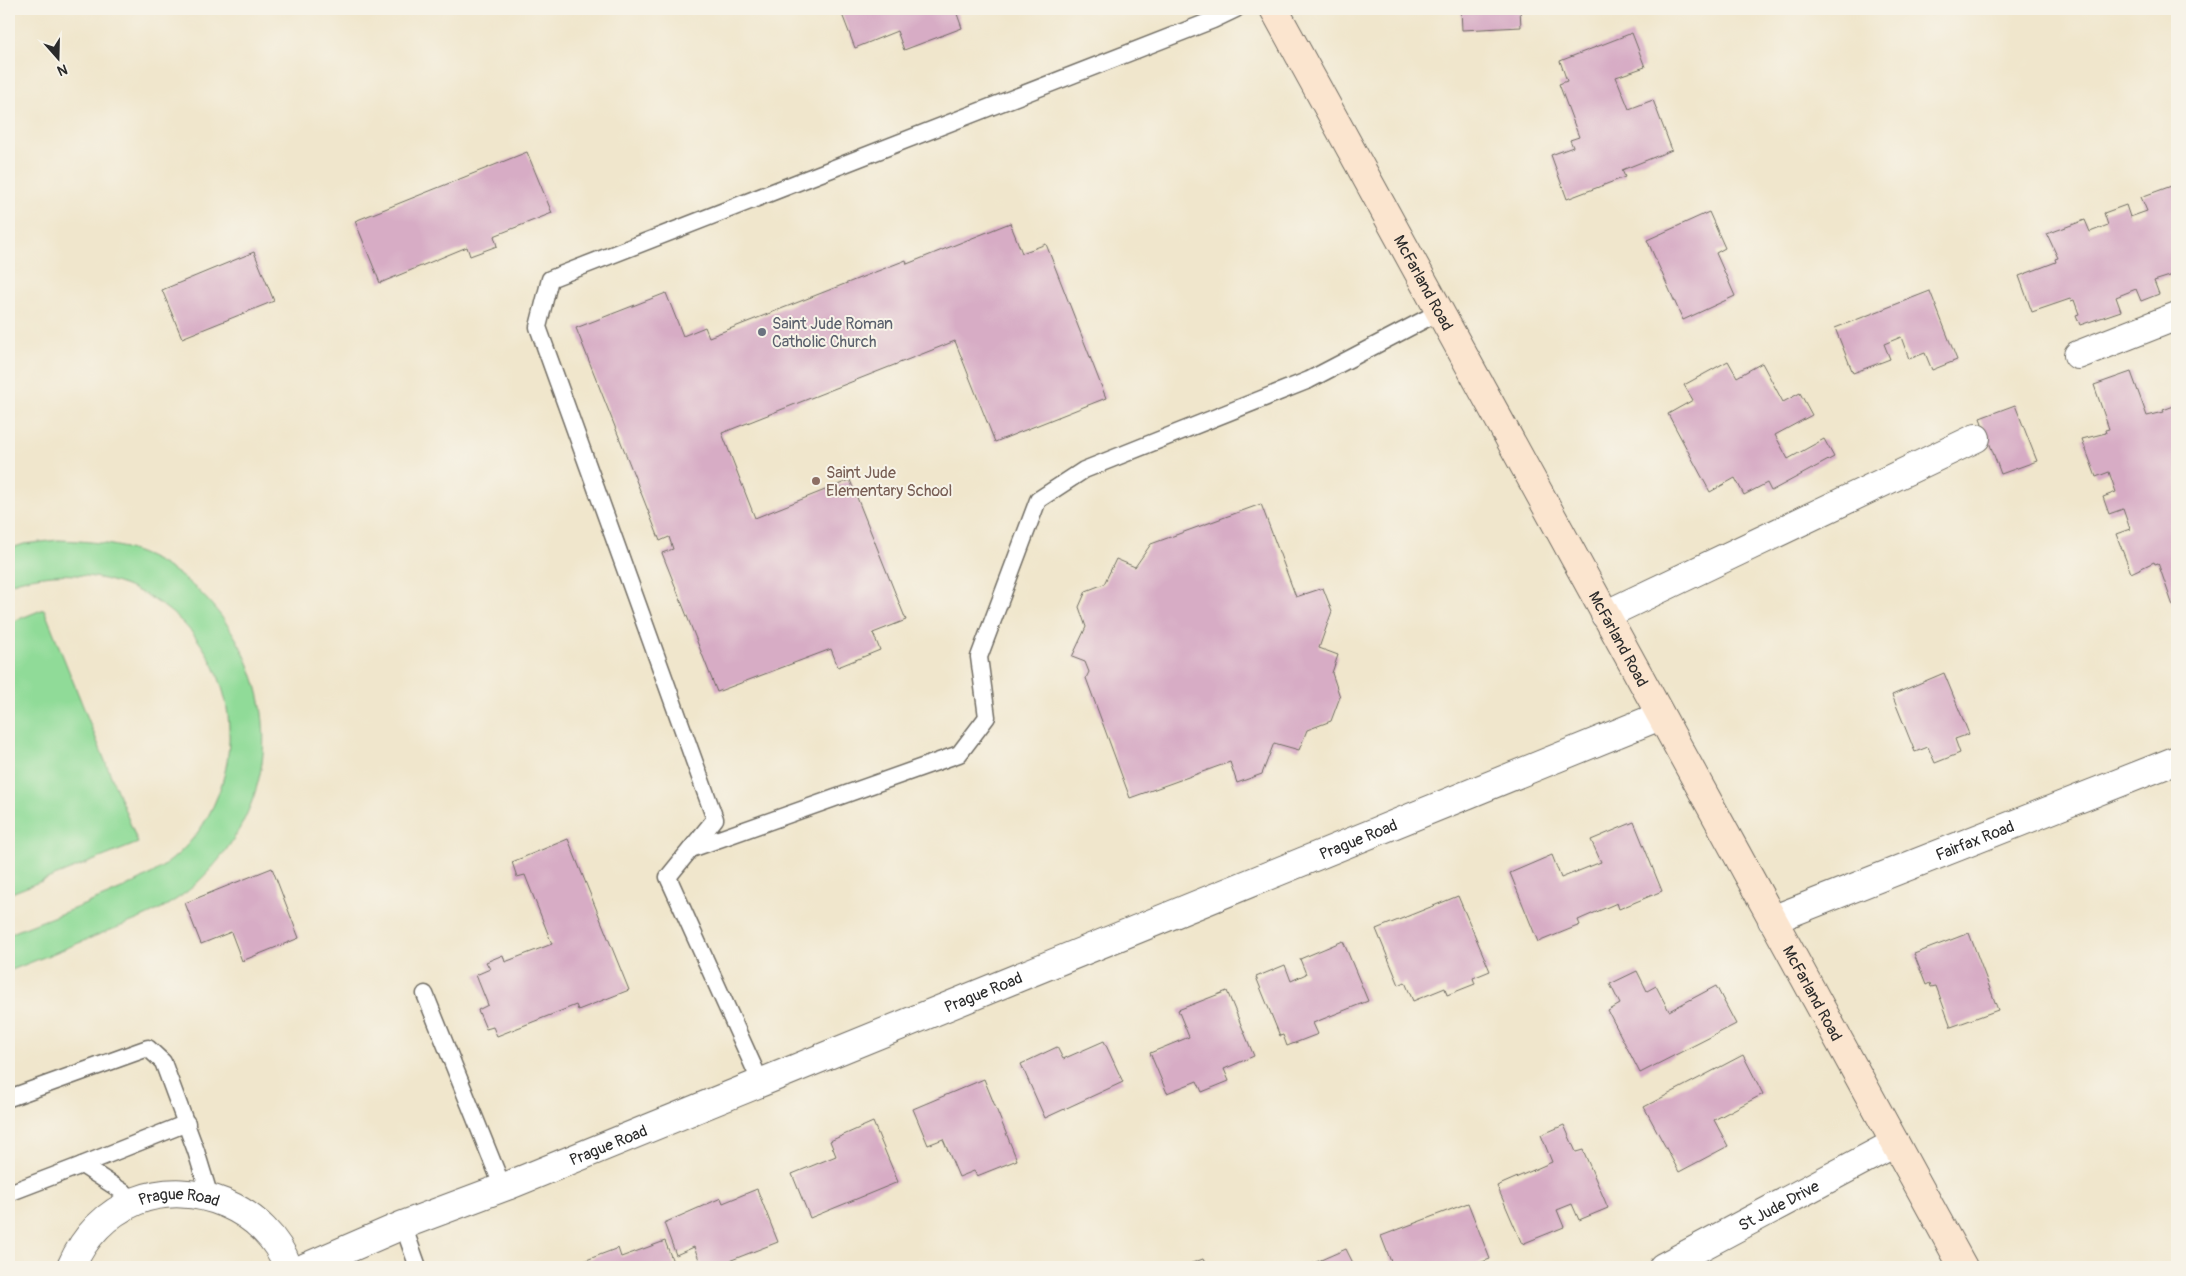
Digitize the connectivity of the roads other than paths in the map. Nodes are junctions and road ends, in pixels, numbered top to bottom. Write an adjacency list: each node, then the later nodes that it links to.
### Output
1 (1236, 9): 10 (lane)
2 (1274, 9): 3 (street, McFarland Road)
3 (1439, 312): 7 (street, McFarland Road); 10 (lane)
4 (2177, 316): 5 (street)
5 (2078, 355)
6 (1976, 438): 7 (street)
7 (1605, 615): 8 (street, McFarland Road)
8 (1660, 716): 11 (street, McFarland Road); 13 (street, Prague Road)
9 (2177, 760): 11 (street, Fairfax Road)
10 (691, 849): 13 (lane)
11 (1772, 920): 16 (street, McFarland Road)
12 (425, 994): 18 (lane)
13 (761, 1083): 18 (street, Prague Road)
14 (9, 1098): 15 (lane)
15 (187, 1123): 17 (lane); 20 (lane)
16 (1894, 1143): 27 (street, St Jude Drive); 28 (street, McFarland Road)
17 (82, 1165): 19 (lane); 21 (lane)
18 (503, 1188): 22 (street, Prague Road)
19 (9, 1193)
20 (210, 1197): 21 (street, Prague Road); 24 (street, Prague Road)
21 (137, 1201): 23 (street, Prague Road)
22 (403, 1225): 25 (street, Prague Road); 26 (lane)
23 (71, 1267)
24 (288, 1267)
25 (306, 1267)
26 (418, 1267)
27 (1663, 1267)
28 (1963, 1267)

